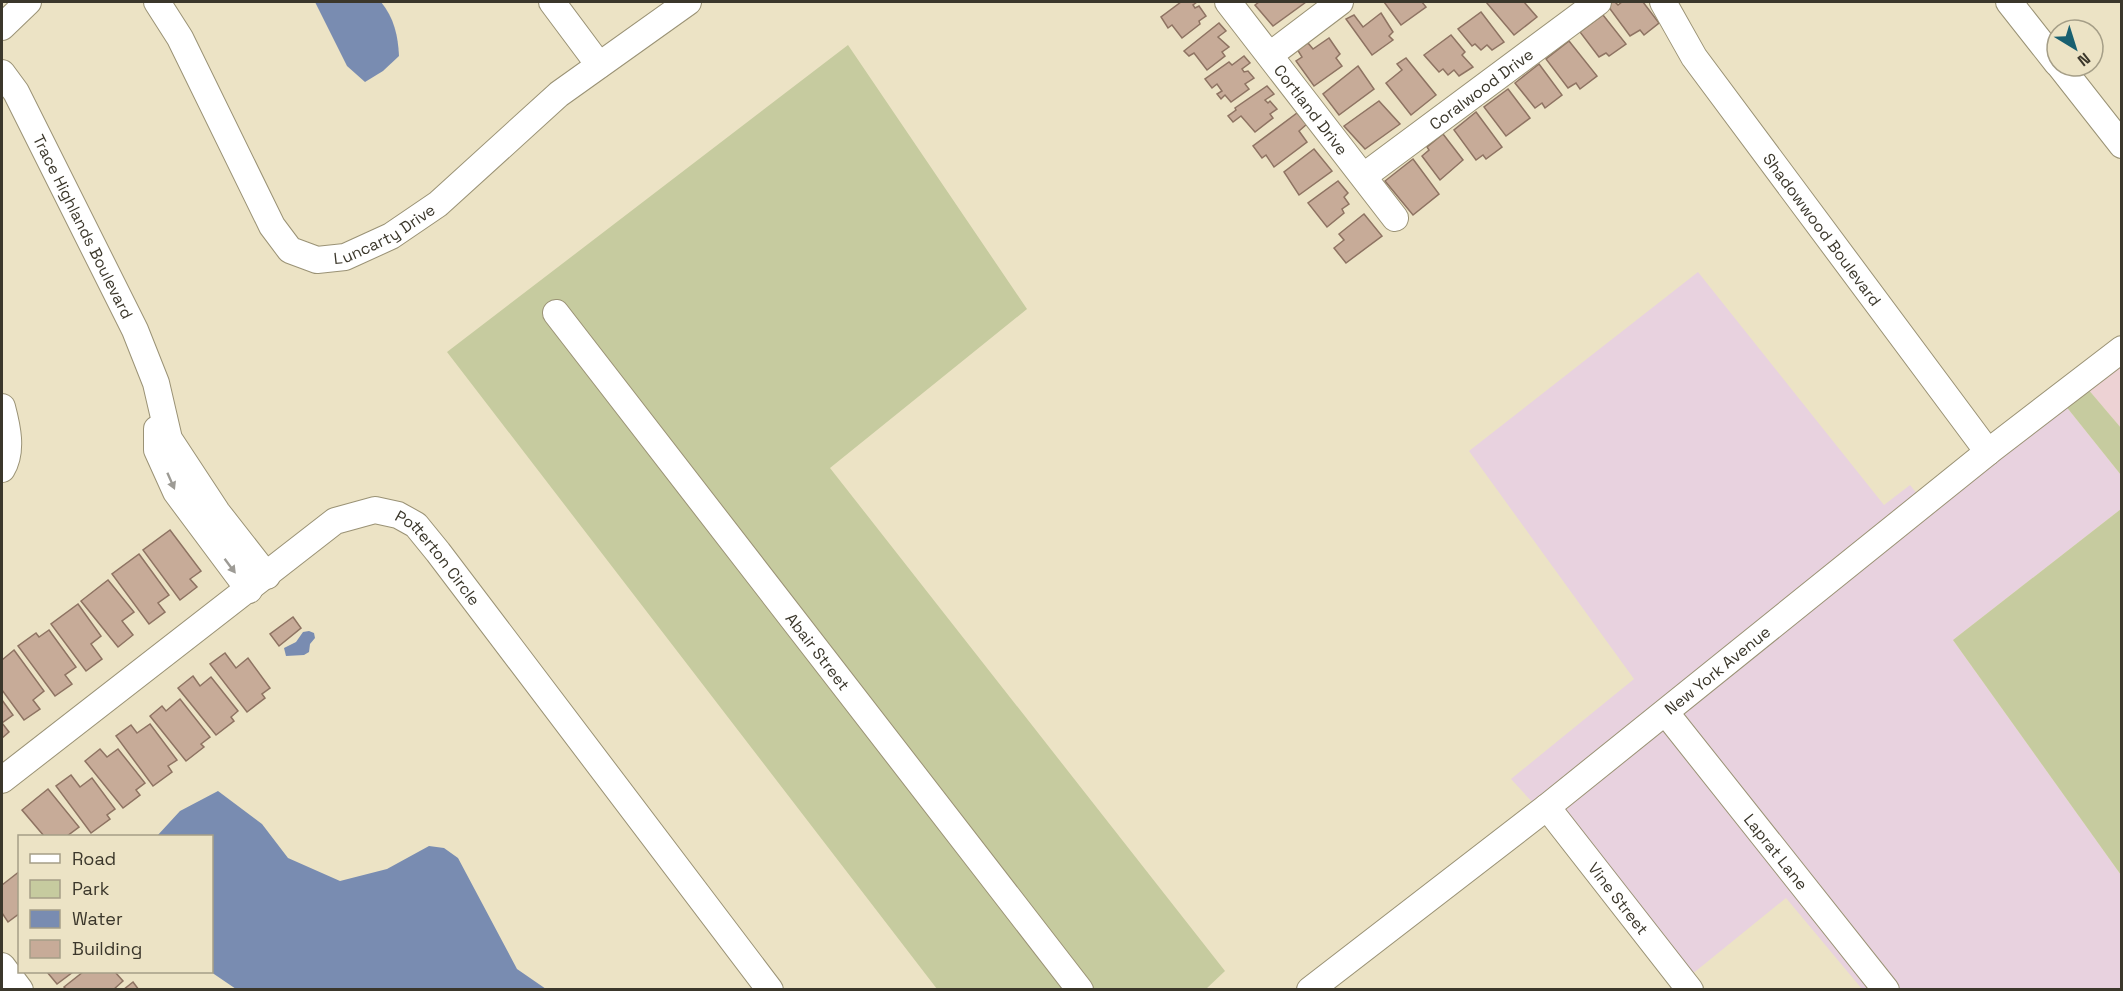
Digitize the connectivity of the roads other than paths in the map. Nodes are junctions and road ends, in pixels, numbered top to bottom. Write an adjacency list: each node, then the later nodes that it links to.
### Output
1 (28, 2): 10 (street)
2 (157, 2): 13 (street, Luncarty Drive)
3 (552, 2): 13 (street)
4 (688, 2): 13 (street, Luncarty Drive)
5 (1228, 2): 12 (street, Cortland Drive)
6 (1340, 2): 12 (street)
7 (1598, 2): 17 (street, Coralwood Drive)
8 (1663, 2): 22 (street, Shadowwood Boulevard)
9 (2009, 2): 11 (street)
10 (2, 27)
11 (2045, 48)
12 (1270, 55): 17 (street, Cortland Drive)
13 (599, 65)
14 (2, 73): 24 (street, Trace Highlands Boulevard)
15 (2069, 78): 16 (street)
16 (2121, 146)
17 (1364, 176): 18 (street, Cortland Drive)
18 (1395, 218)
19 (556, 313): 31 (street, Abair Street)
20 (2121, 349): 22 (street, New York Avenue)
21 (2, 407): 23 (street)
22 (1988, 452): 25 (street, New York Avenue)
23 (2, 469)
24 (258, 583): 26 (street, Potterton Circle); 30 (street, Potterton Circle)
25 (1666, 713): 27 (street, New York Avenue); 34 (street, Laprat Lane)
26 (2, 780)
27 (1547, 807): 32 (street, New York Avenue); 33 (street, Vine Street)
28 (2, 966): 29 (street)
29 (20, 990)
30 (770, 990)
31 (1080, 990)
32 (1310, 990)
33 (1690, 990)
34 (1886, 990)

